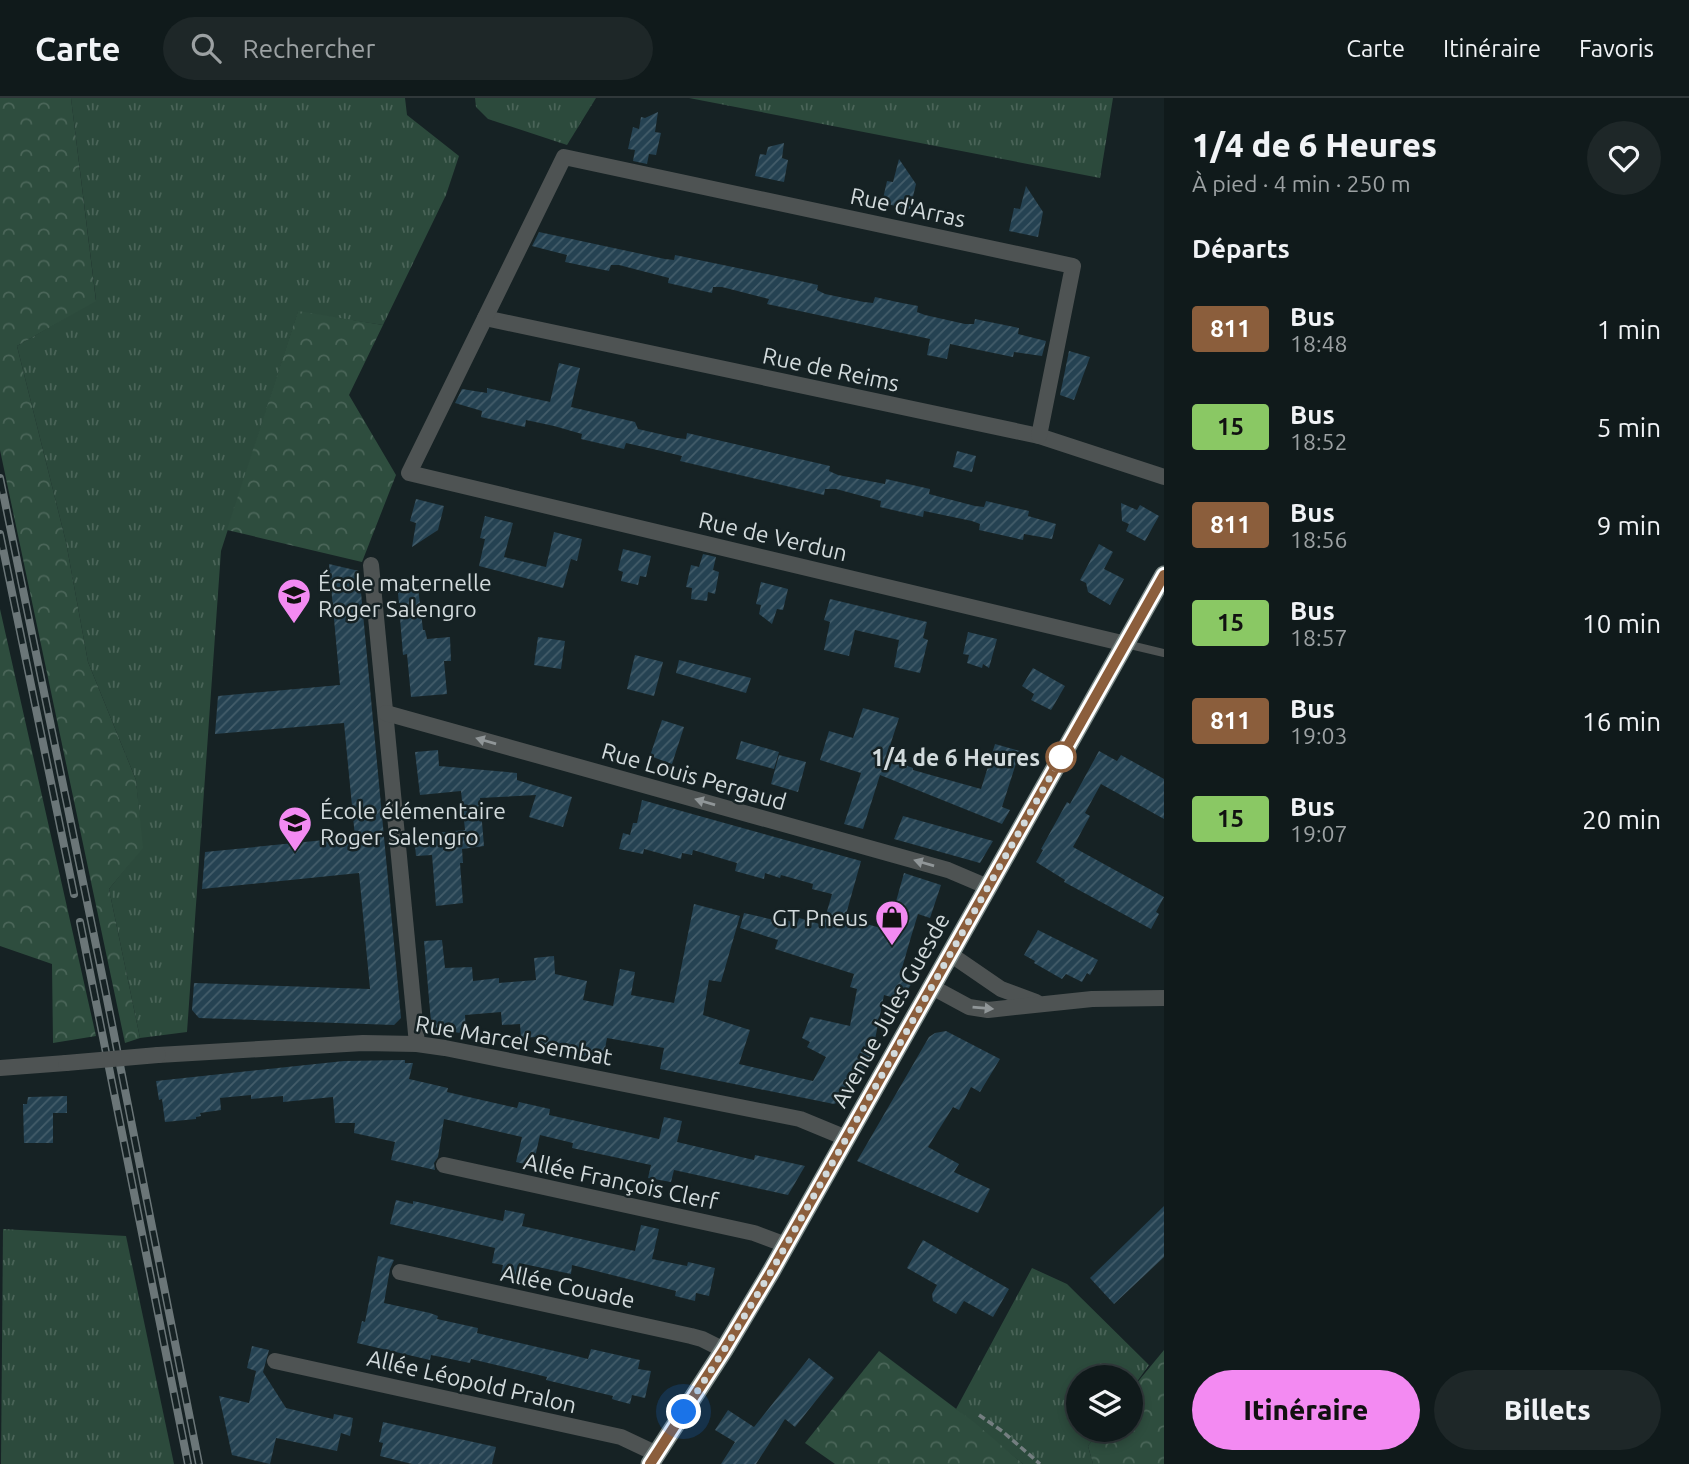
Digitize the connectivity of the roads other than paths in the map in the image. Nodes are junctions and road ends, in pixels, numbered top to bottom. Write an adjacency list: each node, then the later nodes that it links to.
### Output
1 (485, 318): 2 (street, Rue de Reims); 2 (street, Rue d'Arras); 6 (street, Rue de Verdun)
2 (1039, 436): 3 (street, Rue de Reims)
3 (1164, 477)
4 (371, 565): 8 (street)
5 (1164, 575): 6 (main road, Avenue Jules Guesde)
6 (1126, 644): 7 (lane); 9 (main road, Avenue Jules Guesde)
7 (1164, 653)
8 (386, 713): 9 (street, Rue Louis Pergaud, one-way to 8); 14 (street)
9 (988, 887): 10 (main road, Avenue Jules Guesde)
10 (950, 954): 11 (main road, Avenue Jules Guesde); 13 (street)
11 (932, 987): 13 (street, one-way to 13); 16 (main road, Avenue Jules Guesde)
12 (1164, 998): 13 (street)
13 (1039, 1003)
14 (416, 1044): 15 (street, Rue Marcel Sembat, bridge); 16 (street, Rue Marcel Sembat)
15 (0, 1068)
16 (846, 1138): 18 (main road, Avenue Jules Guesde)
17 (444, 1166): 18 (street, Allée François Clerf)
18 (786, 1245): 20 (main road, Avenue Jules Guesde)
19 (400, 1272): 20 (street, Allée Couade)
20 (724, 1350): 22 (main road, Avenue Jules Guesde)
21 (275, 1361): 22 (street, Allée Léopold Pralon)
22 (653, 1459)

